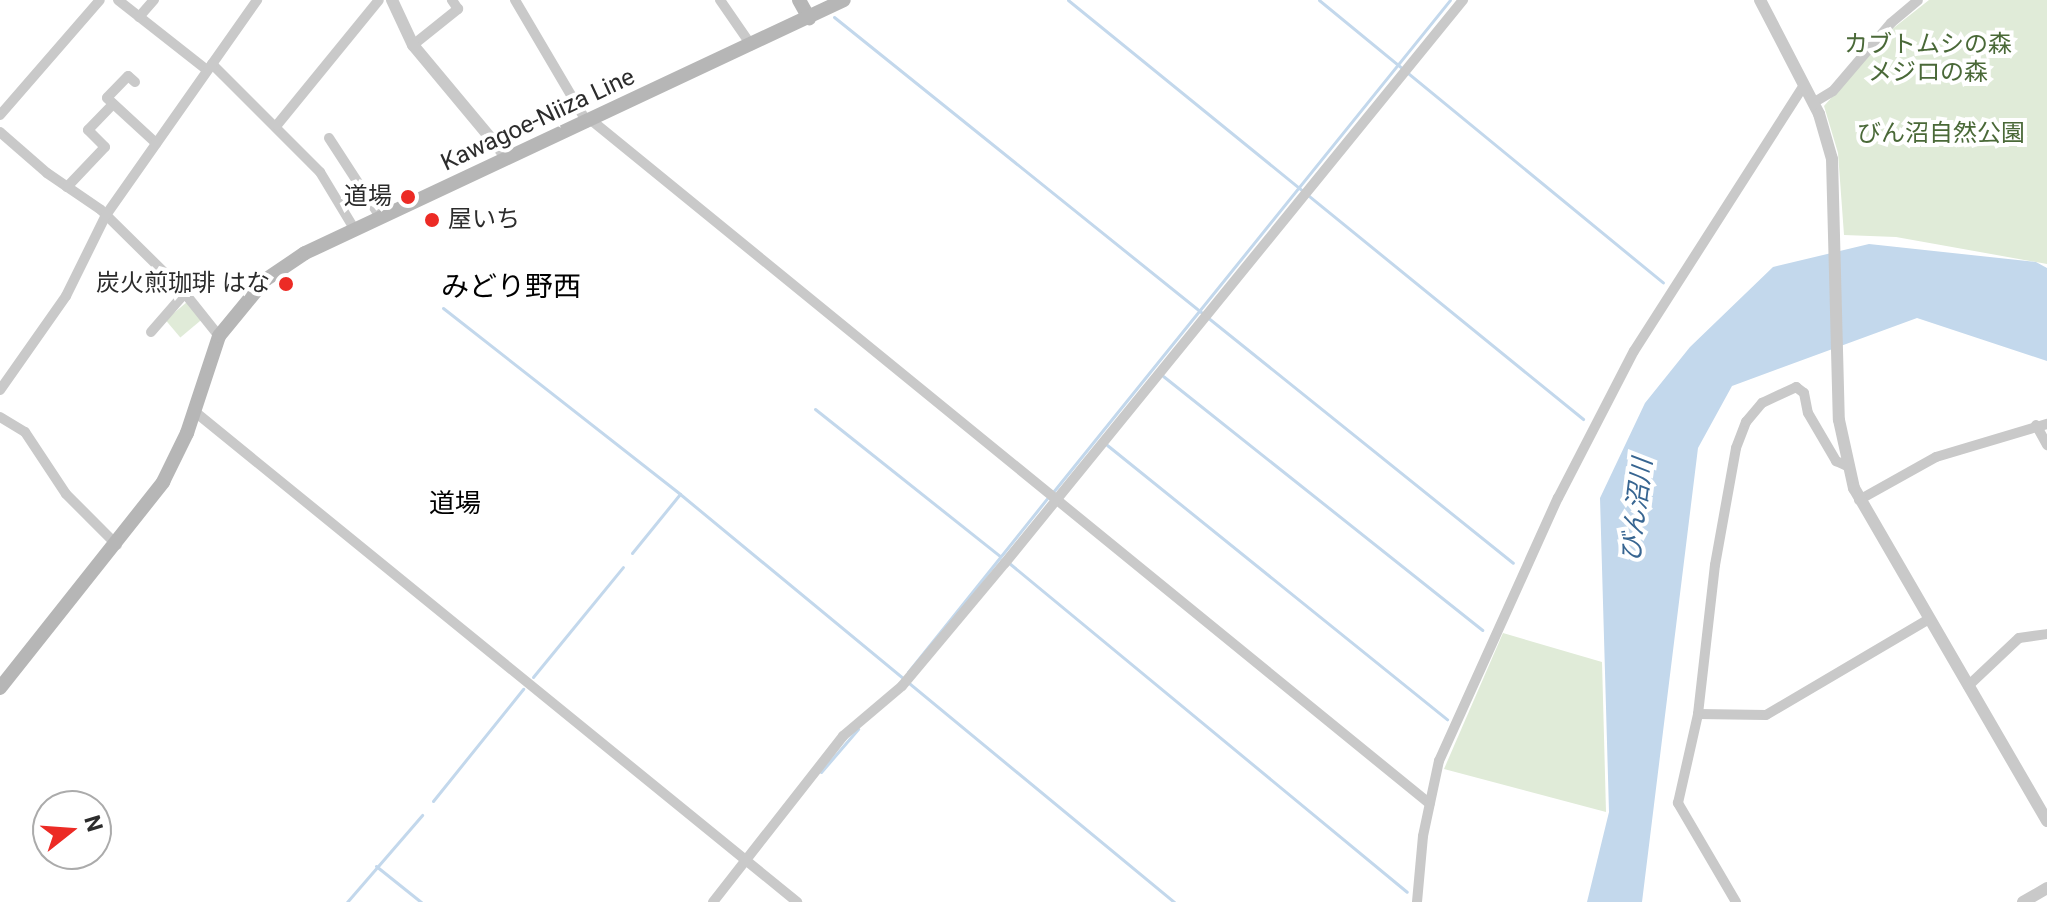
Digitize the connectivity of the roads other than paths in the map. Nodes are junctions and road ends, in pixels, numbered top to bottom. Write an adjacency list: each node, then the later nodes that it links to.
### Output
1 (100, 0): 24 (street)
2 (118, 0): 15 (street)
3 (154, 0): 15 (street)
4 (257, 0): 19 (street)
5 (379, 0): 26 (street)
6 (392, 0): 17 (street)
7 (452, 0): 17 (street)
8 (720, 0): 18 (street)
9 (799, 0): 16 (main road)
10 (844, 0): 16 (main road, Kawagoe-Niiza Line)
11 (1463, 0): 45 (street)
12 (1760, 0): 21 (street)
13 (1918, 0): 22 (street)
14 (520, 1): 25 (street)
15 (139, 17): 19 (street)
16 (809, 18): 18 (main road, Kawagoe-Niiza Line)
17 (413, 45): 30 (street)
18 (751, 45): 25 (main road, Kawagoe-Niiza Line)
19 (210, 67): 26 (street); 29 (street)
20 (135, 82): 23 (street)
21 (1804, 85): 22 (street); 52 (street)
22 (1813, 103): 43 (street)
23 (113, 104): 29 (street); 31 (street)
24 (0, 115)
25 (589, 121): 30 (main road, Kawagoe-Niiza Line); 45 (street)
26 (277, 125): 34 (street)
27 (0, 132): 31 (street)
28 (329, 138): 33 (street)
29 (156, 143): 32 (street)
30 (507, 158): 33 (main road, Kawagoe-Niiza Line)
31 (67, 187): 32 (street)
32 (106, 215): 35 (street); 38 (street)
33 (381, 218): 34 (main road, Kawagoe-Niiza Line)
34 (355, 230): 37 (main road, Kawagoe-Niiza Line)
35 (185, 293): 36 (street); 37 (street)
36 (151, 332)
37 (219, 336): 39 (main road, Kawagoe-Niiza Line)
38 (0, 390)
39 (194, 411): 46 (main road, Kawagoe-Niiza Line); 54 (street)
40 (0, 417): 46 (street)
41 (2041, 425): 42 (street); 44 (street)
42 (2047, 445)
43 (1847, 466): 44 (street); 51 (street)
44 (1859, 500): 47 (street)
45 (1056, 501): 52 (street); 54 (street)
46 (117, 545): 50 (main road, Kawagoe-Niiza Line)
47 (1927, 620): 49 (street); 51 (street)
48 (2047, 634): 49 (street)
49 (1968, 686): 53 (street)
50 (0, 688)
51 (1698, 714): 59 (street)
52 (1430, 804): 58 (street)
53 (2047, 821)
54 (746, 861): 56 (street); 57 (street)
55 (2047, 888): 60 (street)
56 (713, 902)
57 (797, 902)
58 (1417, 902)
59 (1736, 902)
60 (2023, 902)

